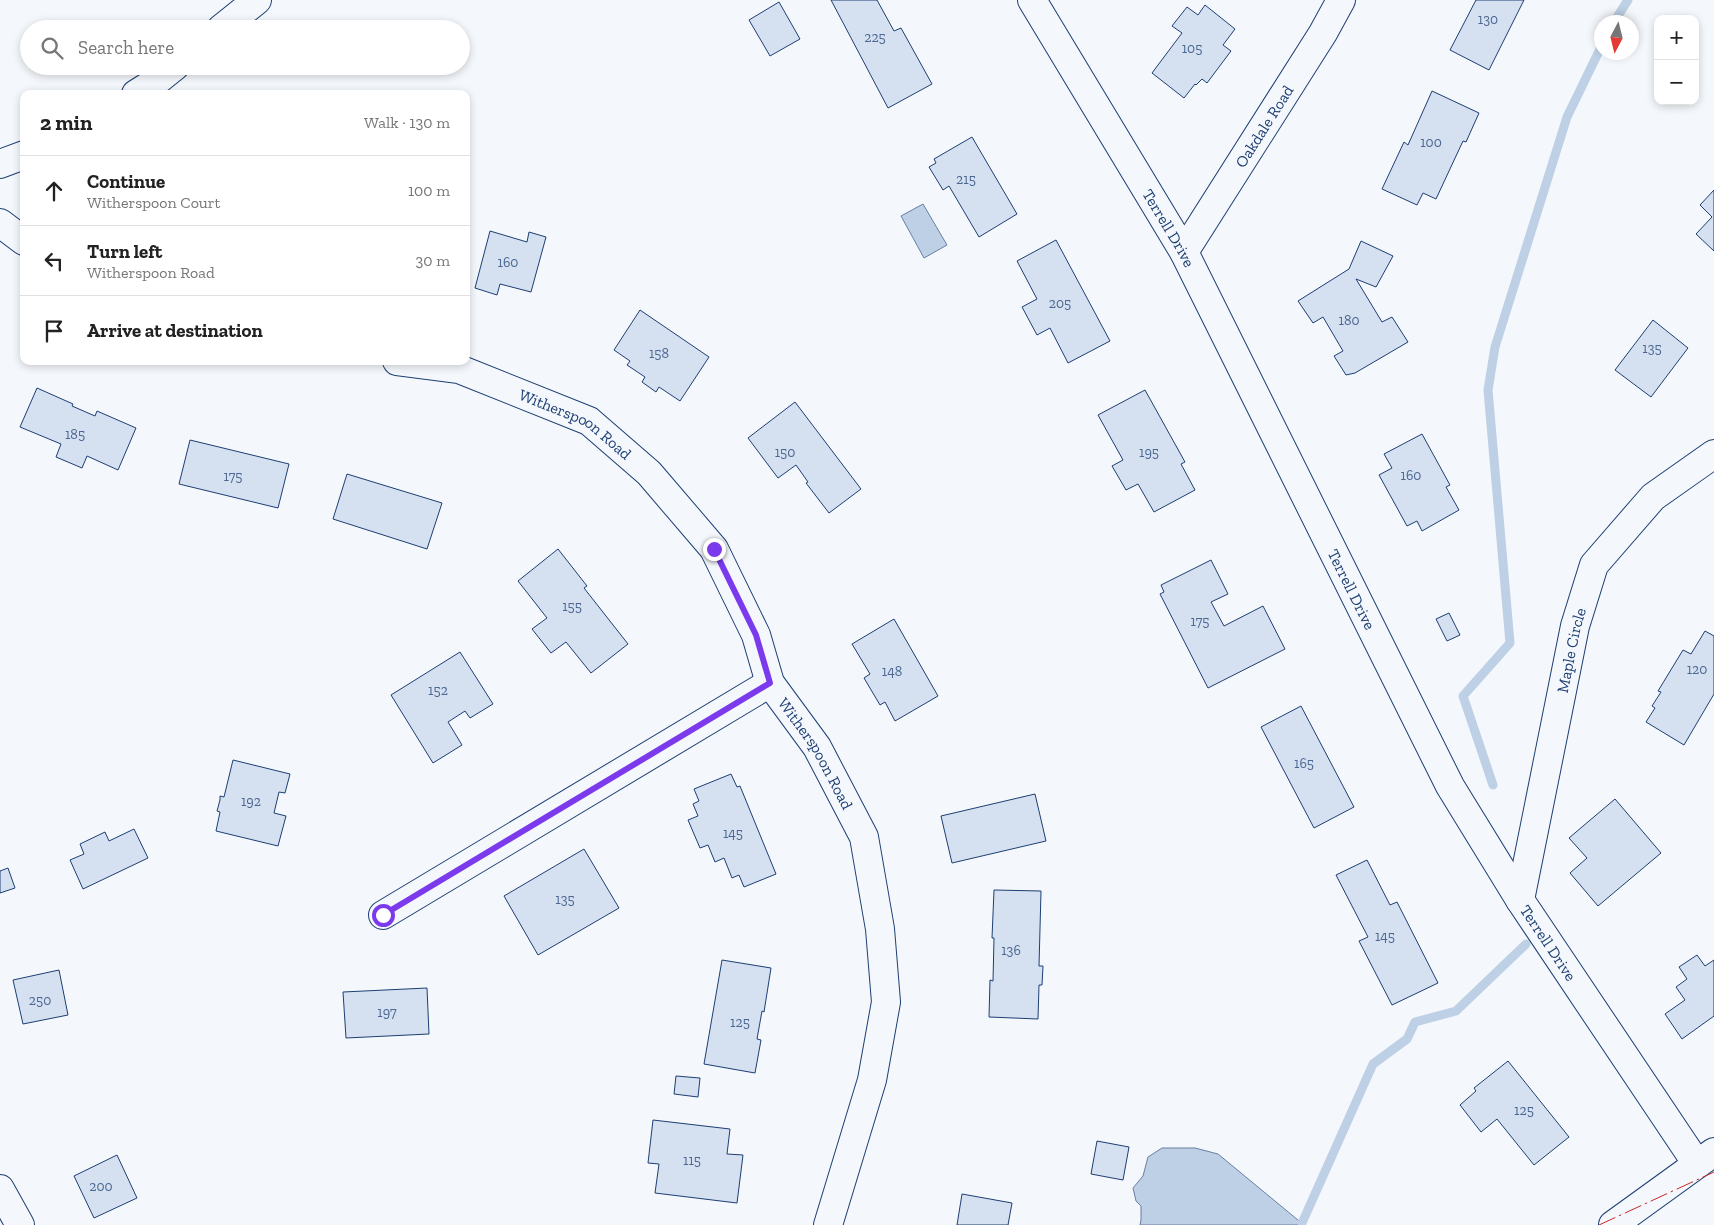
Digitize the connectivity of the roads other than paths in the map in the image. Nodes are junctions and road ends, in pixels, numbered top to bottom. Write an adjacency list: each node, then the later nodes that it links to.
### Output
1 (257, 0): 4 (street)
2 (1032, 0): 11 (street, Terrell Drive)
3 (1341, 0): 11 (street, Oakdale Road)
4 (232, 20)
5 (164, 75): 6 (street)
6 (142, 90)
7 (20, 156): 8 (street)
8 (0, 164)
9 (0, 222): 10 (street)
10 (20, 238)
11 (1184, 252): 15 (street, Terrell Drive)
12 (425, 365): 14 (street, Witherspoon Road)
13 (1714, 454): 15 (street, Maple Circle)
14 (770, 683): 16 (street); 20 (street, Witherspoon Road)
15 (1520, 900): 17 (street, Terrell Drive)
16 (383, 915)
17 (1705, 1158): 21 (street)
18 (0, 1189): 19 (street)
19 (20, 1225)
20 (828, 1225)
21 (1613, 1225)

